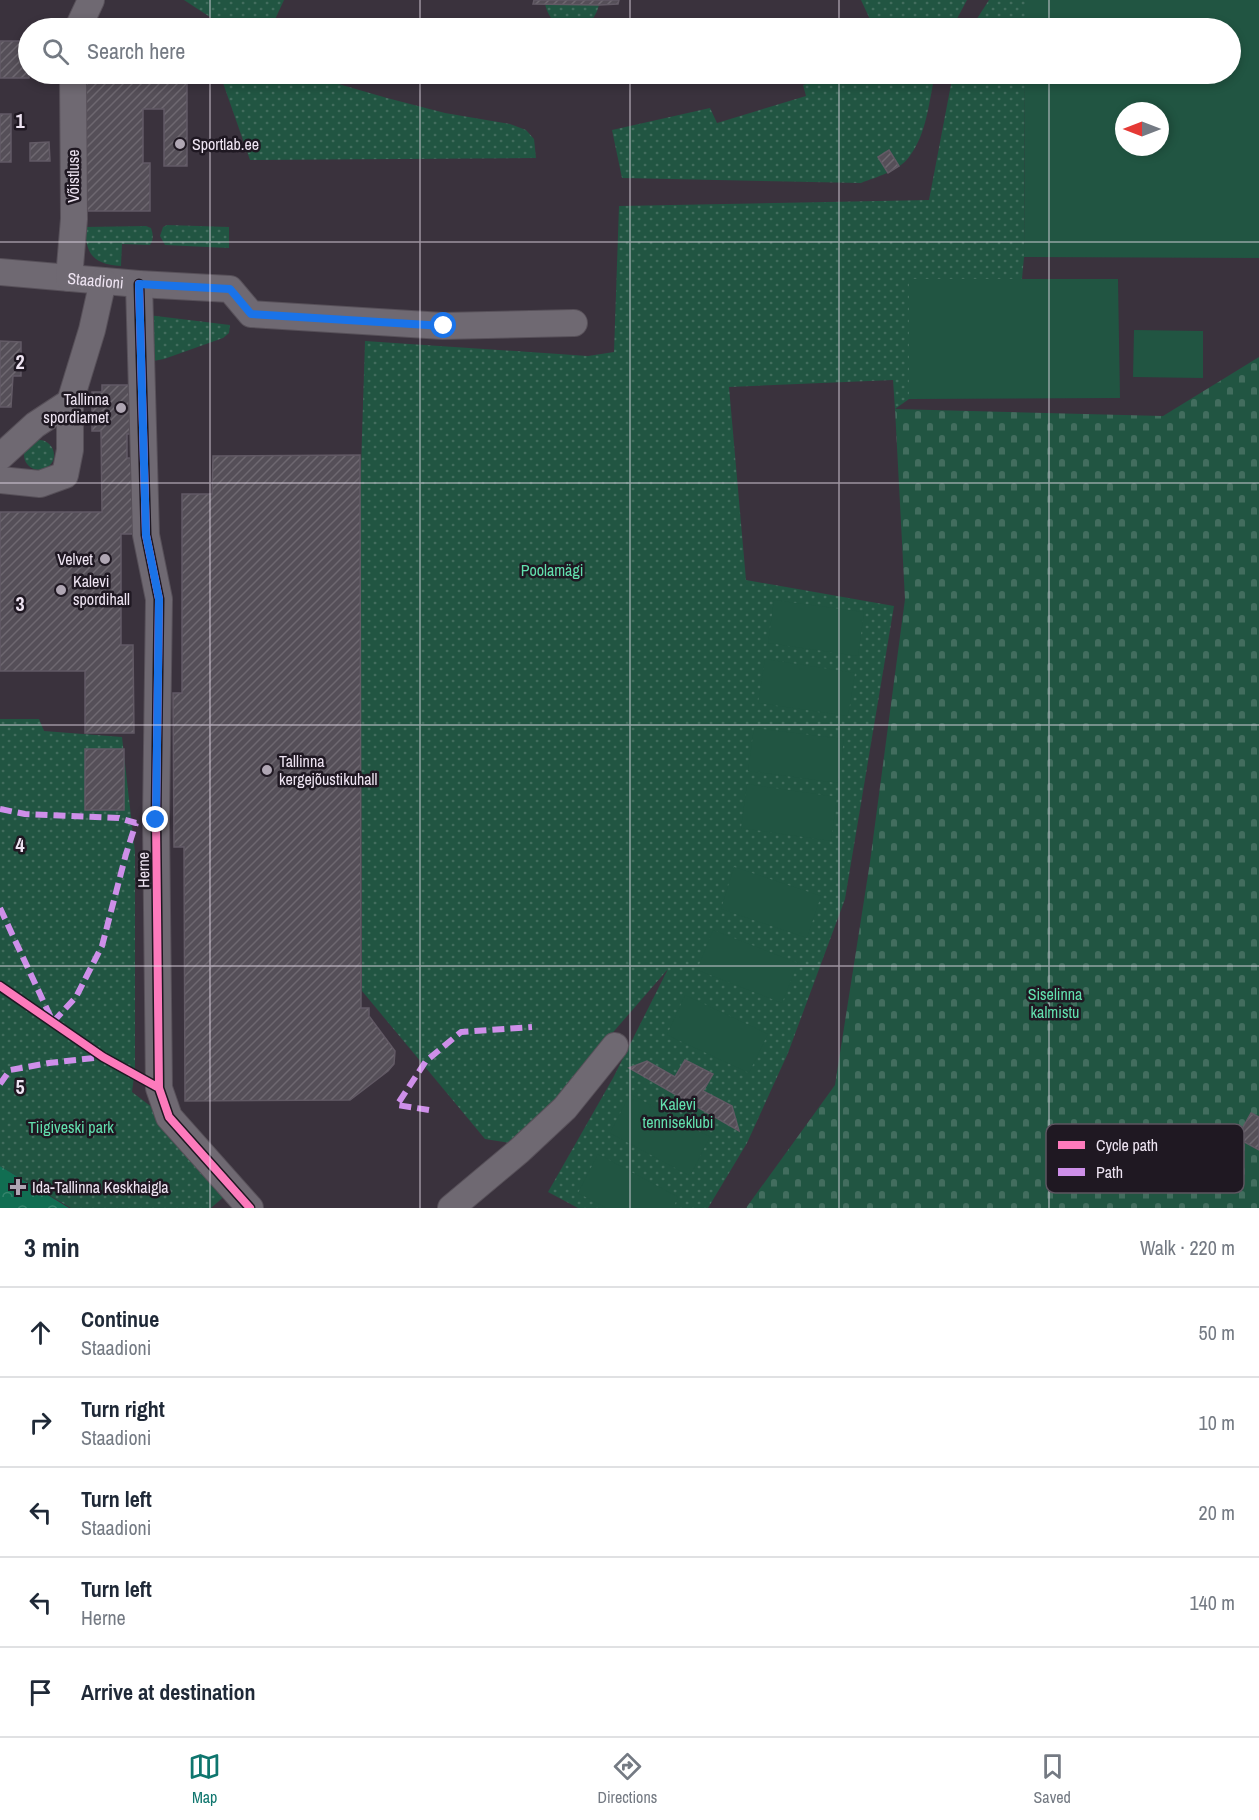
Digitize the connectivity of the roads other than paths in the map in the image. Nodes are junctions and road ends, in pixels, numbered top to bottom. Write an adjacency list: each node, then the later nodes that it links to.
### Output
1 (91, 0): 2 (street)
2 (83, 18)
3 (73, 84): 5 (street, Võistluse)
4 (0, 272): 5 (street, Staadioni)
5 (69, 278): 6 (street, Staadioni)
6 (103, 281): 7 (street, Staadioni); 9 (street)
7 (139, 284): 8 (street, Staadioni); 13 (street, Herne)
8 (574, 323)
9 (70, 402): 10 (street); 11 (street)
10 (0, 458)
11 (0, 480)
12 (615, 1046): 14 (street)
13 (250, 1208)
14 (451, 1208)

